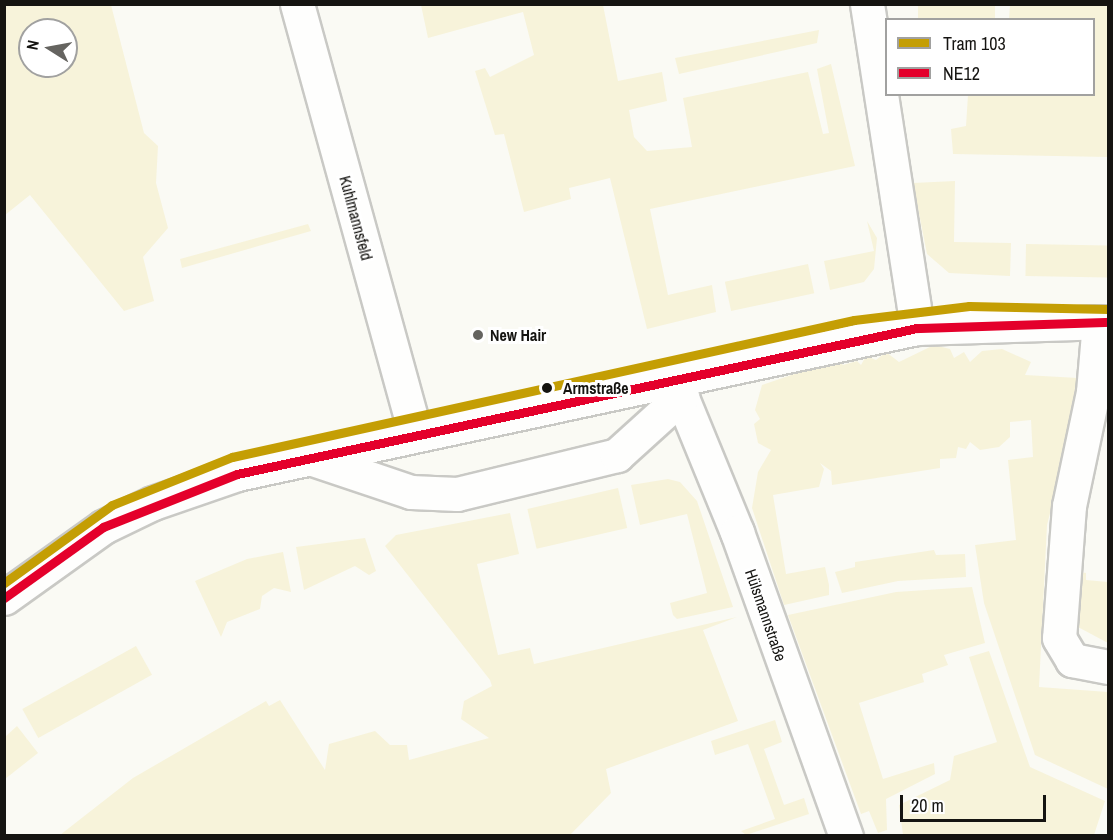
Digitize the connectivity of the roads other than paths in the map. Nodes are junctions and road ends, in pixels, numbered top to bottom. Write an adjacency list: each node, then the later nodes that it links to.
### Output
1 (297, 4): 6 (street, Kuhlmannsfeld)
2 (867, 4): 4 (street)
3 (1104, 322): 4 (street); 9 (street)
4 (916, 328): 5 (street)
5 (678, 386): 6 (street); 7 (street); 10 (street, Hülsmannstraße)
6 (415, 432): 7 (street)
7 (308, 457): 8 (street)
8 (4, 598)
9 (1108, 667)
10 (846, 836)

